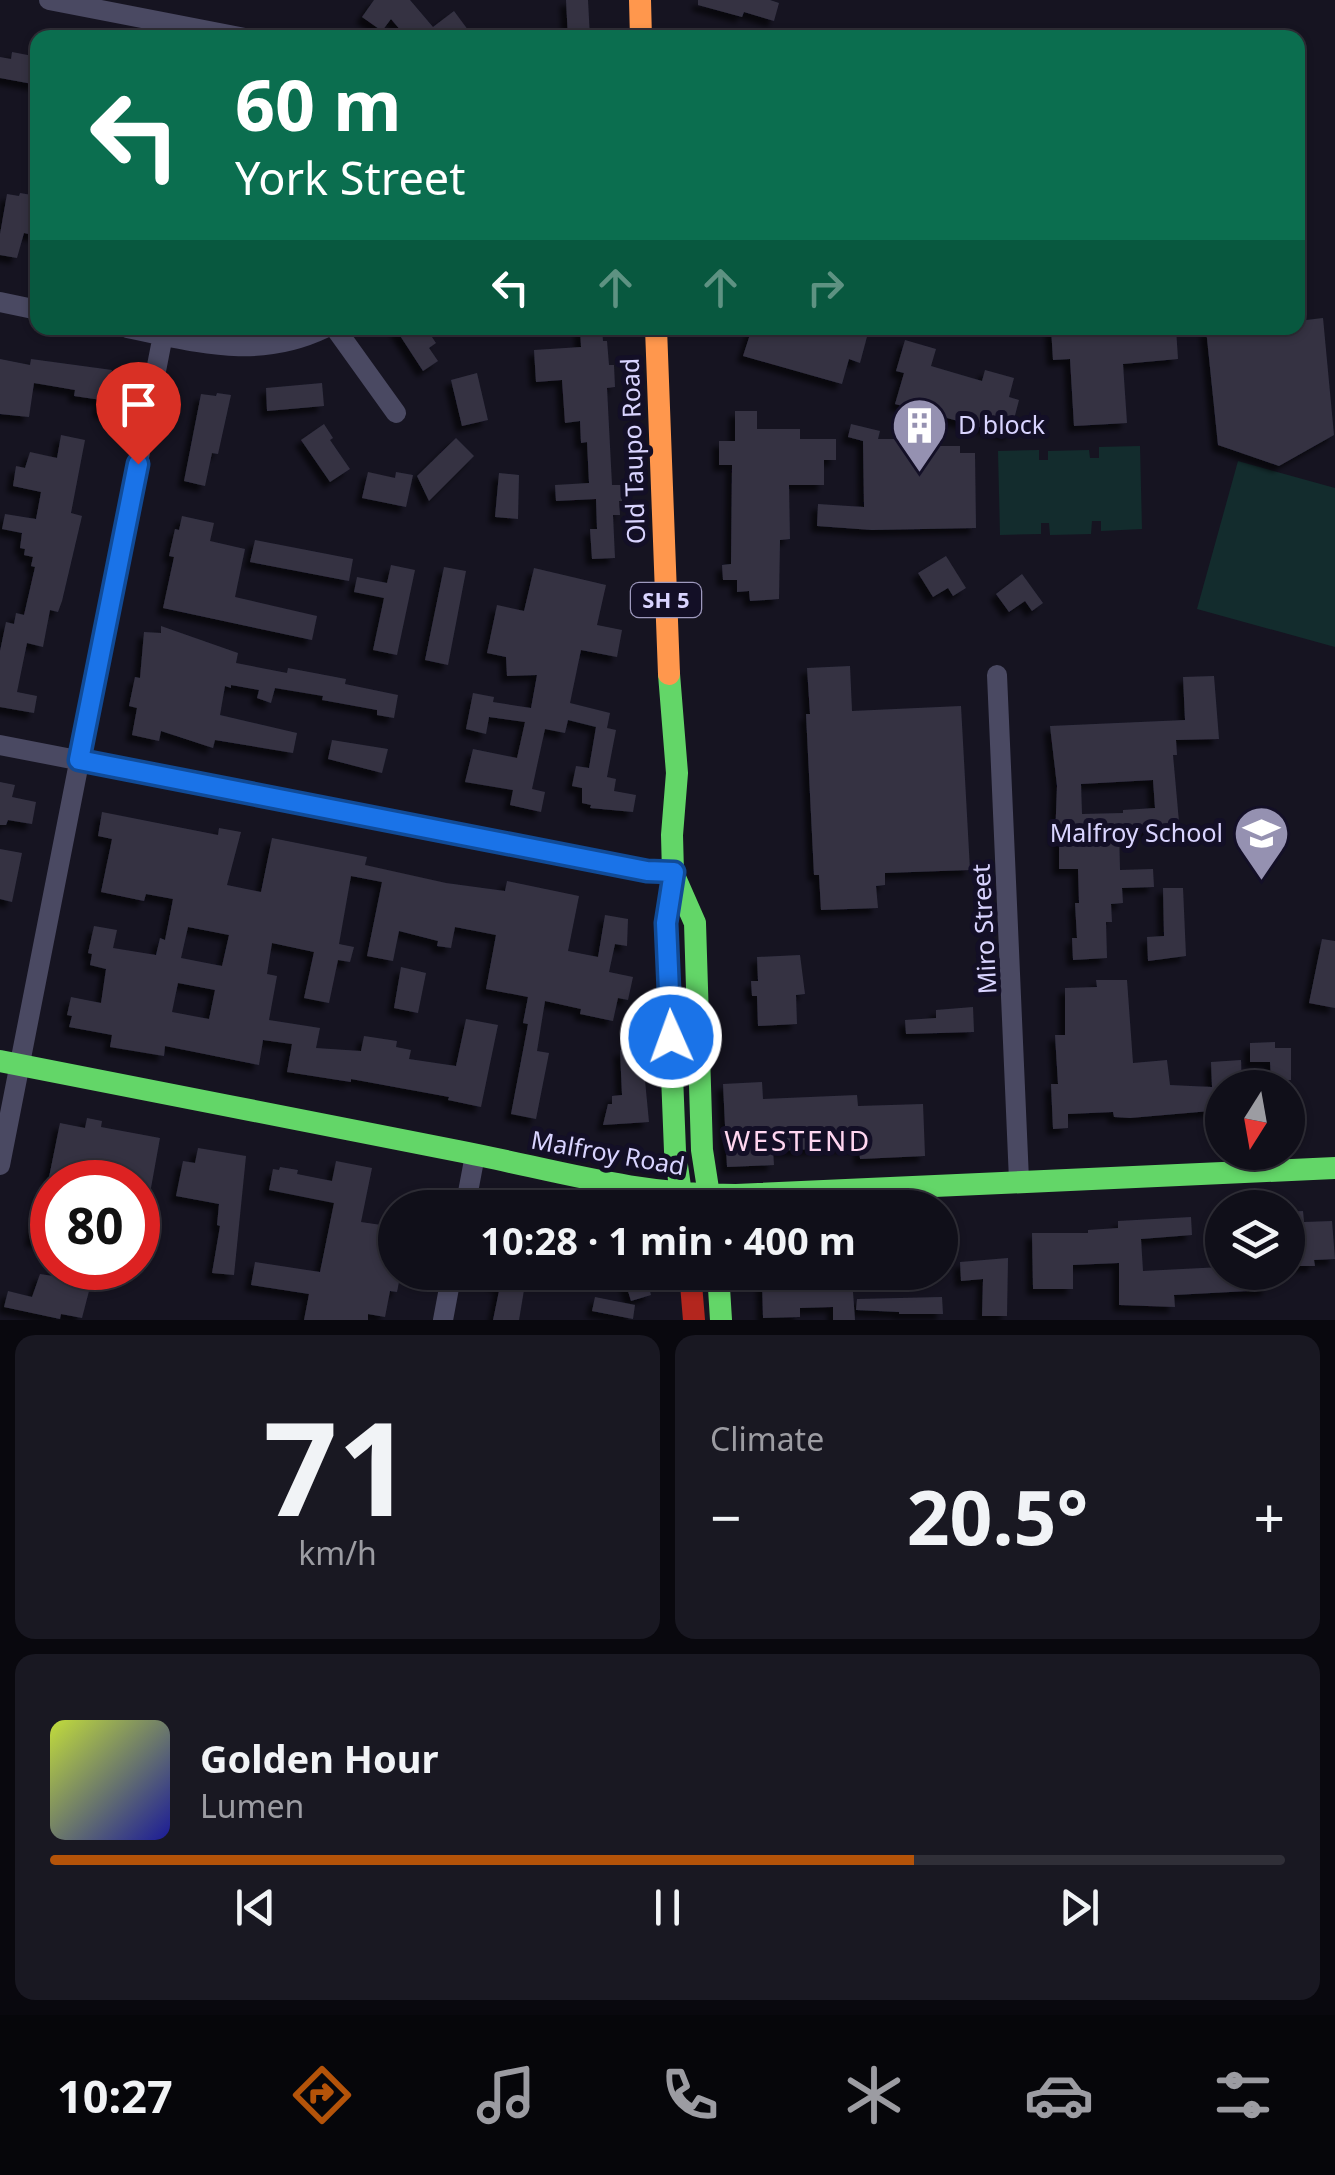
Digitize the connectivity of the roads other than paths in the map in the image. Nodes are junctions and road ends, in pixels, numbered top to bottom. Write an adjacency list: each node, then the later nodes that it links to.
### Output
1 (49, 0): 3 (street)
2 (640, 0): 4 (main road)
3 (204, 30)
4 (642, 30)
5 (0, 302): 6 (street)
6 (30, 308)
7 (163, 335): 8 (street); 14 (street)
8 (307, 335)
9 (340, 335): 11 (street)
10 (656, 335): 15 (main road, Old Taupo Road / SH 5)
11 (396, 413)
12 (997, 674): 20 (street, Miro Street)
13 (0, 745): 14 (street)
14 (79, 760): 15 (street); 16 (street)
15 (674, 872): 23 (main road, Old Taupo Road / SH 5); 24 (main road, Old Taupo Road / SH 5)
16 (10, 1063): 17 (main road, Malfroy Road); 18 (street)
17 (475, 1155): 21 (street); 22 (main road, Malfroy Road)
18 (0, 1165)
19 (1335, 1168): 20 (main road, Malfroy Road)
20 (1019, 1180): 25 (main road, Malfroy Road)
21 (468, 1190)
22 (631, 1190)
23 (681, 1190)
24 (708, 1190)
25 (879, 1190)
26 (449, 1290): 29 (street)
27 (692, 1290): 30 (main road)
28 (719, 1290): 31 (main road)
29 (443, 1320)
30 (694, 1320)
31 (721, 1320)

